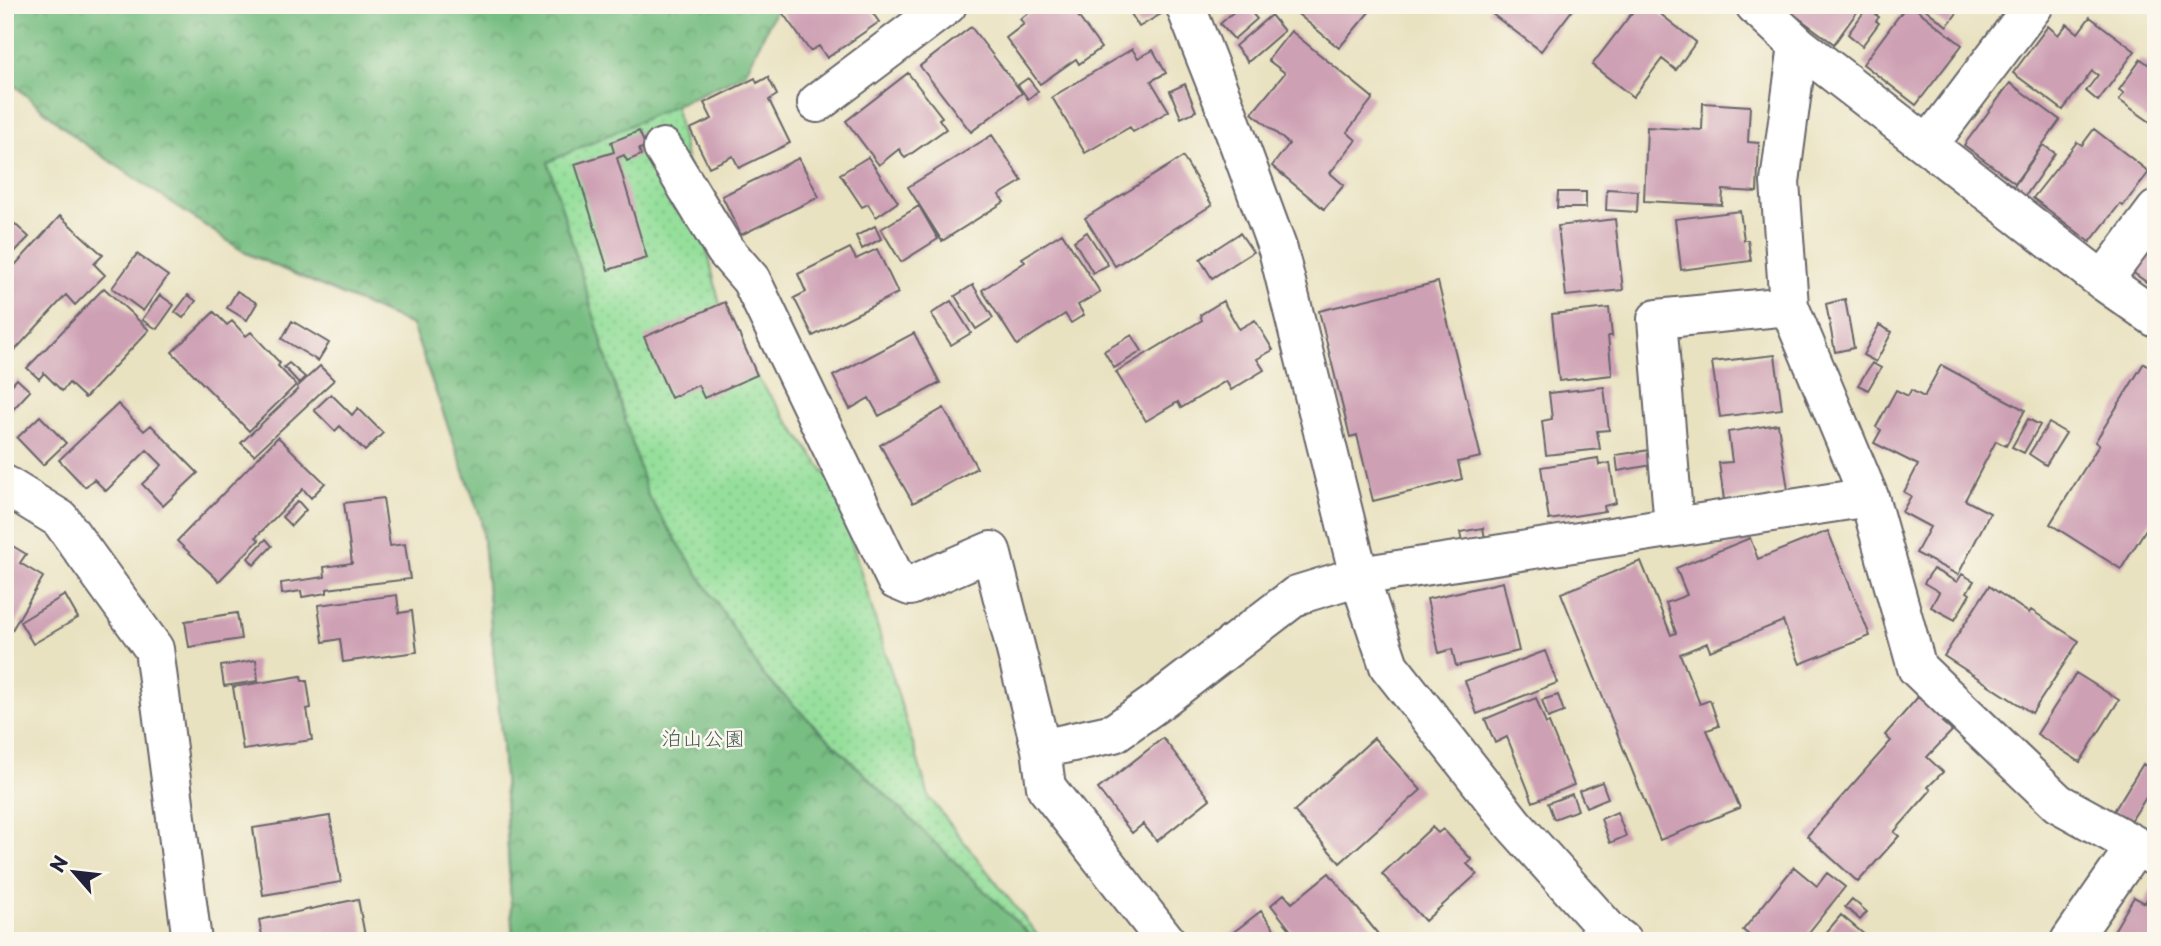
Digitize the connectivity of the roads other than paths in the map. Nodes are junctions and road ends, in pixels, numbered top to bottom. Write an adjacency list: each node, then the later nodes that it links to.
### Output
1 (947, 5): 6 (street)
2 (1185, 5): 16 (street)
3 (1755, 5): 5 (street)
4 (2034, 5): 7 (street)
5 (1798, 45): 7 (street); 11 (street)
6 (817, 103)
7 (1929, 144): 10 (street)
8 (663, 148): 17 (street)
9 (2156, 211): 10 (street)
10 (2103, 281): 12 (street)
11 (1789, 306): 14 (street); 15 (street)
12 (2156, 318)
13 (5, 485): 19 (street)
14 (1869, 497): 15 (street); 18 (street)
15 (1674, 527): 16 (street)
16 (1359, 576): 17 (street); 21 (street)
17 (1041, 749): 20 (street)
18 (2146, 852): 22 (street)
19 (192, 941)
20 (1166, 941)
21 (1622, 941)
22 (2070, 941)

